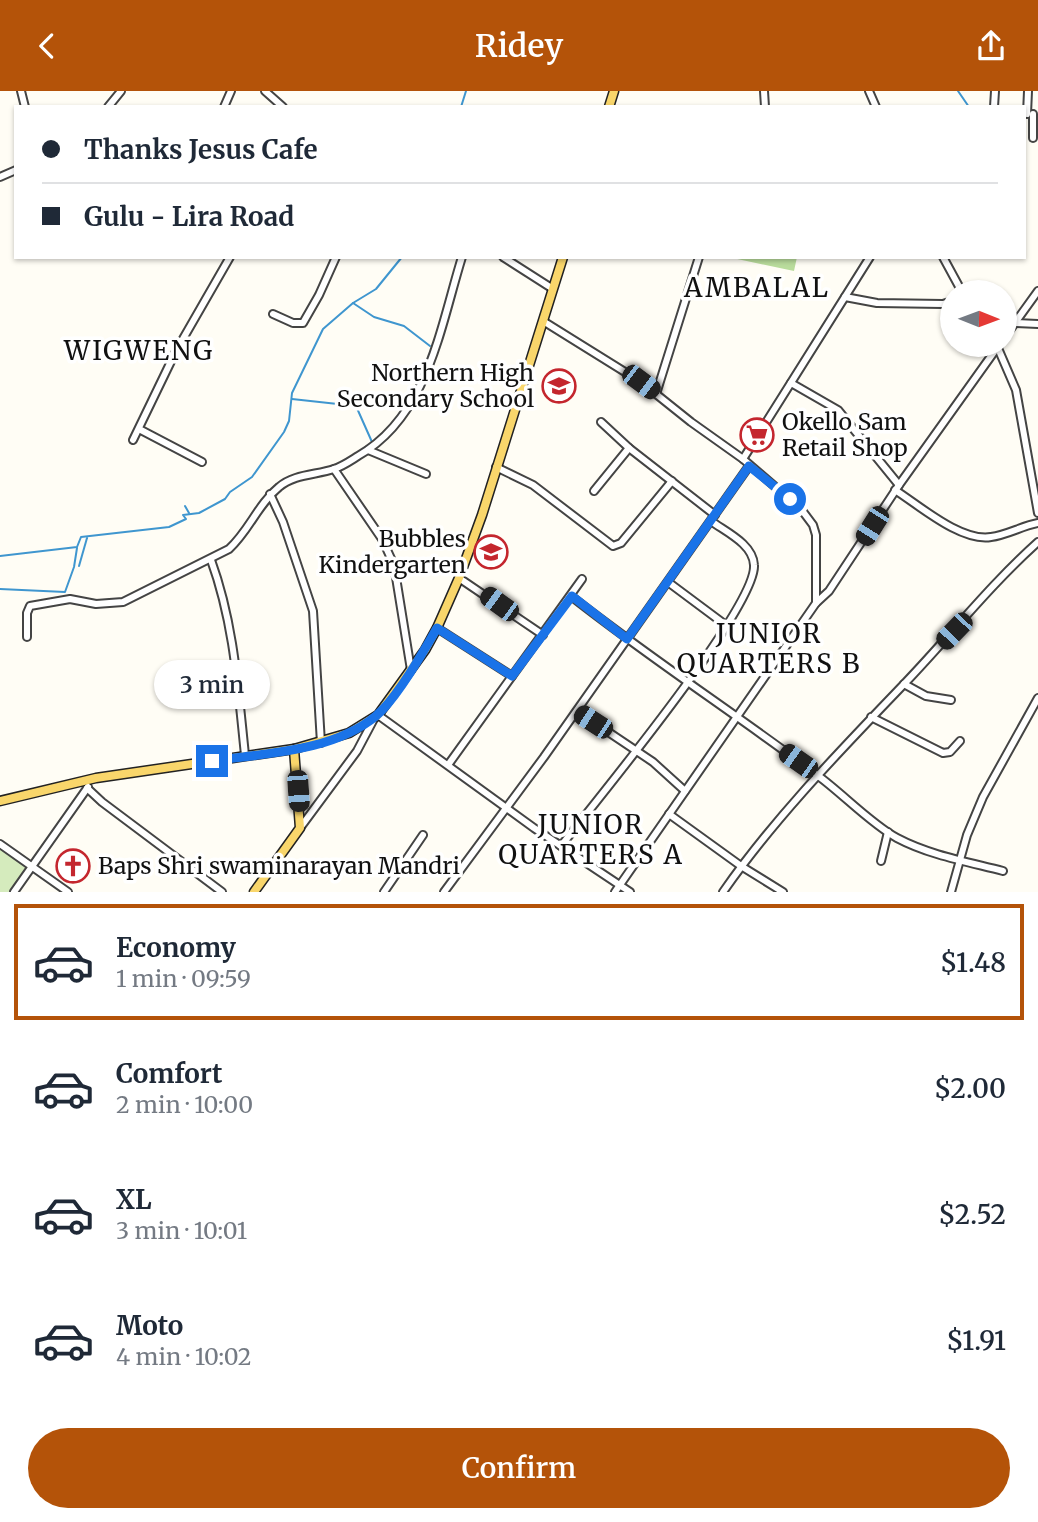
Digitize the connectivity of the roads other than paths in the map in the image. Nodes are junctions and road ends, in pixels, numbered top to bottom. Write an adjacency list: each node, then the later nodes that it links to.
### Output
1 (121, 91): 4 (street)
2 (265, 91): 5 (street)
3 (1028, 91): 6 (street)
4 (110, 105)
5 (281, 105)
6 (1030, 114): 7 (street)
7 (1033, 138)
8 (229, 259): 31 (street)
9 (335, 259): 21 (street)
10 (461, 259): 34 (street)
11 (506, 259): 17 (street)
12 (562, 259): 17 (main road)
13 (698, 259): 29 (street)
14 (869, 259): 19 (street)
15 (944, 259): 16 (street)
16 (955, 280)
17 (553, 289): 22 (main road)
18 (1038, 291): 23 (street)
19 (845, 297): 20 (street); 28 (street)
20 (940, 304)
21 (273, 314)
22 (543, 321): 29 (street); 38 (main road)
23 (1017, 322)
24 (1017, 323): 25 (street)
25 (1038, 324)
26 (989, 357): 42 (street)
27 (1002, 357): 45 (street)
28 (791, 383): 35 (street); 42 (street)
29 (656, 394): 35 (street)
30 (601, 422): 33 (street)
31 (139, 429): 32 (street); 36 (street)
32 (133, 440)
33 (629, 448): 41 (street); 43 (street)
34 (368, 450): 39 (street); 40 (street)
35 (743, 459): 37 (street)
36 (202, 462)
37 (749, 466): 46 (street); 53 (street)
38 (496, 467): 41 (street); 50 (main road)
39 (334, 469): 44 (street); 62 (street)
40 (426, 474)
41 (672, 481): 46 (street)
42 (897, 488): 47 (street); 54 (street)
43 (594, 491)
44 (270, 494): 49 (street); 73 (street)
45 (1037, 508)
46 (713, 518): 52 (street); 57 (street)
47 (1038, 523)
48 (1038, 542): 65 (street)
49 (211, 560): 60 (street); 76 (street)
50 (459, 578): 58 (main road); 59 (street)
51 (582, 579): 55 (street)
52 (668, 582): 57 (street); 61 (street)
53 (817, 584): 54 (street); 56 (street)
54 (829, 591): 56 (street)
55 (572, 596): 59 (street); 61 (street)
56 (816, 603): 71 (street)
57 (727, 626): 64 (street)
58 (437, 628): 62 (main road); 63 (street)
59 (543, 635): 63 (street)
60 (27, 637)
61 (627, 639): 64 (street); 68 (street)
62 (411, 670): 69 (main road)
63 (512, 676): 77 (street)
64 (687, 682): 71 (street); 75 (street)
65 (904, 684): 67 (street); 70 (street)
66 (1038, 698): 90 (street)
67 (951, 700)
68 (577, 712): 75 (street); 83 (street)
69 (377, 716): 73 (main road); 77 (street); 85 (street)
70 (871, 717): 72 (street); 78 (street)
71 (738, 718): 78 (street); 81 (street)
72 (960, 741)
73 (321, 743): 74 (main road)
74 (294, 749): 76 (main road); 85 (main road)
75 (636, 750): 81 (street); 89 (street)
76 (245, 755): 79 (main road)
77 (448, 765): 83 (street)
78 (819, 776): 86 (street); 93 (street)
79 (96, 778): 80 (street); 82 (main road)
80 (87, 788): 92 (street); 98 (street)
81 (685, 791): 84 (street)
82 (0, 801)
83 (507, 808): 89 (street); 101 (street)
84 (669, 814): 93 (street); 95 (street)
85 (300, 828): 99 (main road)
86 (888, 832): 90 (street); 91 (street)
87 (423, 835): 100 (street)
88 (0, 844): 92 (street)
89 (561, 846): 95 (street)
90 (959, 860): 94 (street); 106 (street)
91 (881, 861)
92 (33, 866): 96 (street); 97 (street)
93 (741, 866): 104 (street); 105 (street)
94 (1003, 871)
95 (620, 885): 102 (street); 103 (street)
96 (14, 892)
97 (68, 892)
98 (222, 892)
99 (254, 892)
100 (384, 892)
101 (444, 892)
102 (615, 892)
103 (630, 892)
104 (723, 892)
105 (783, 892)
106 (951, 892)

